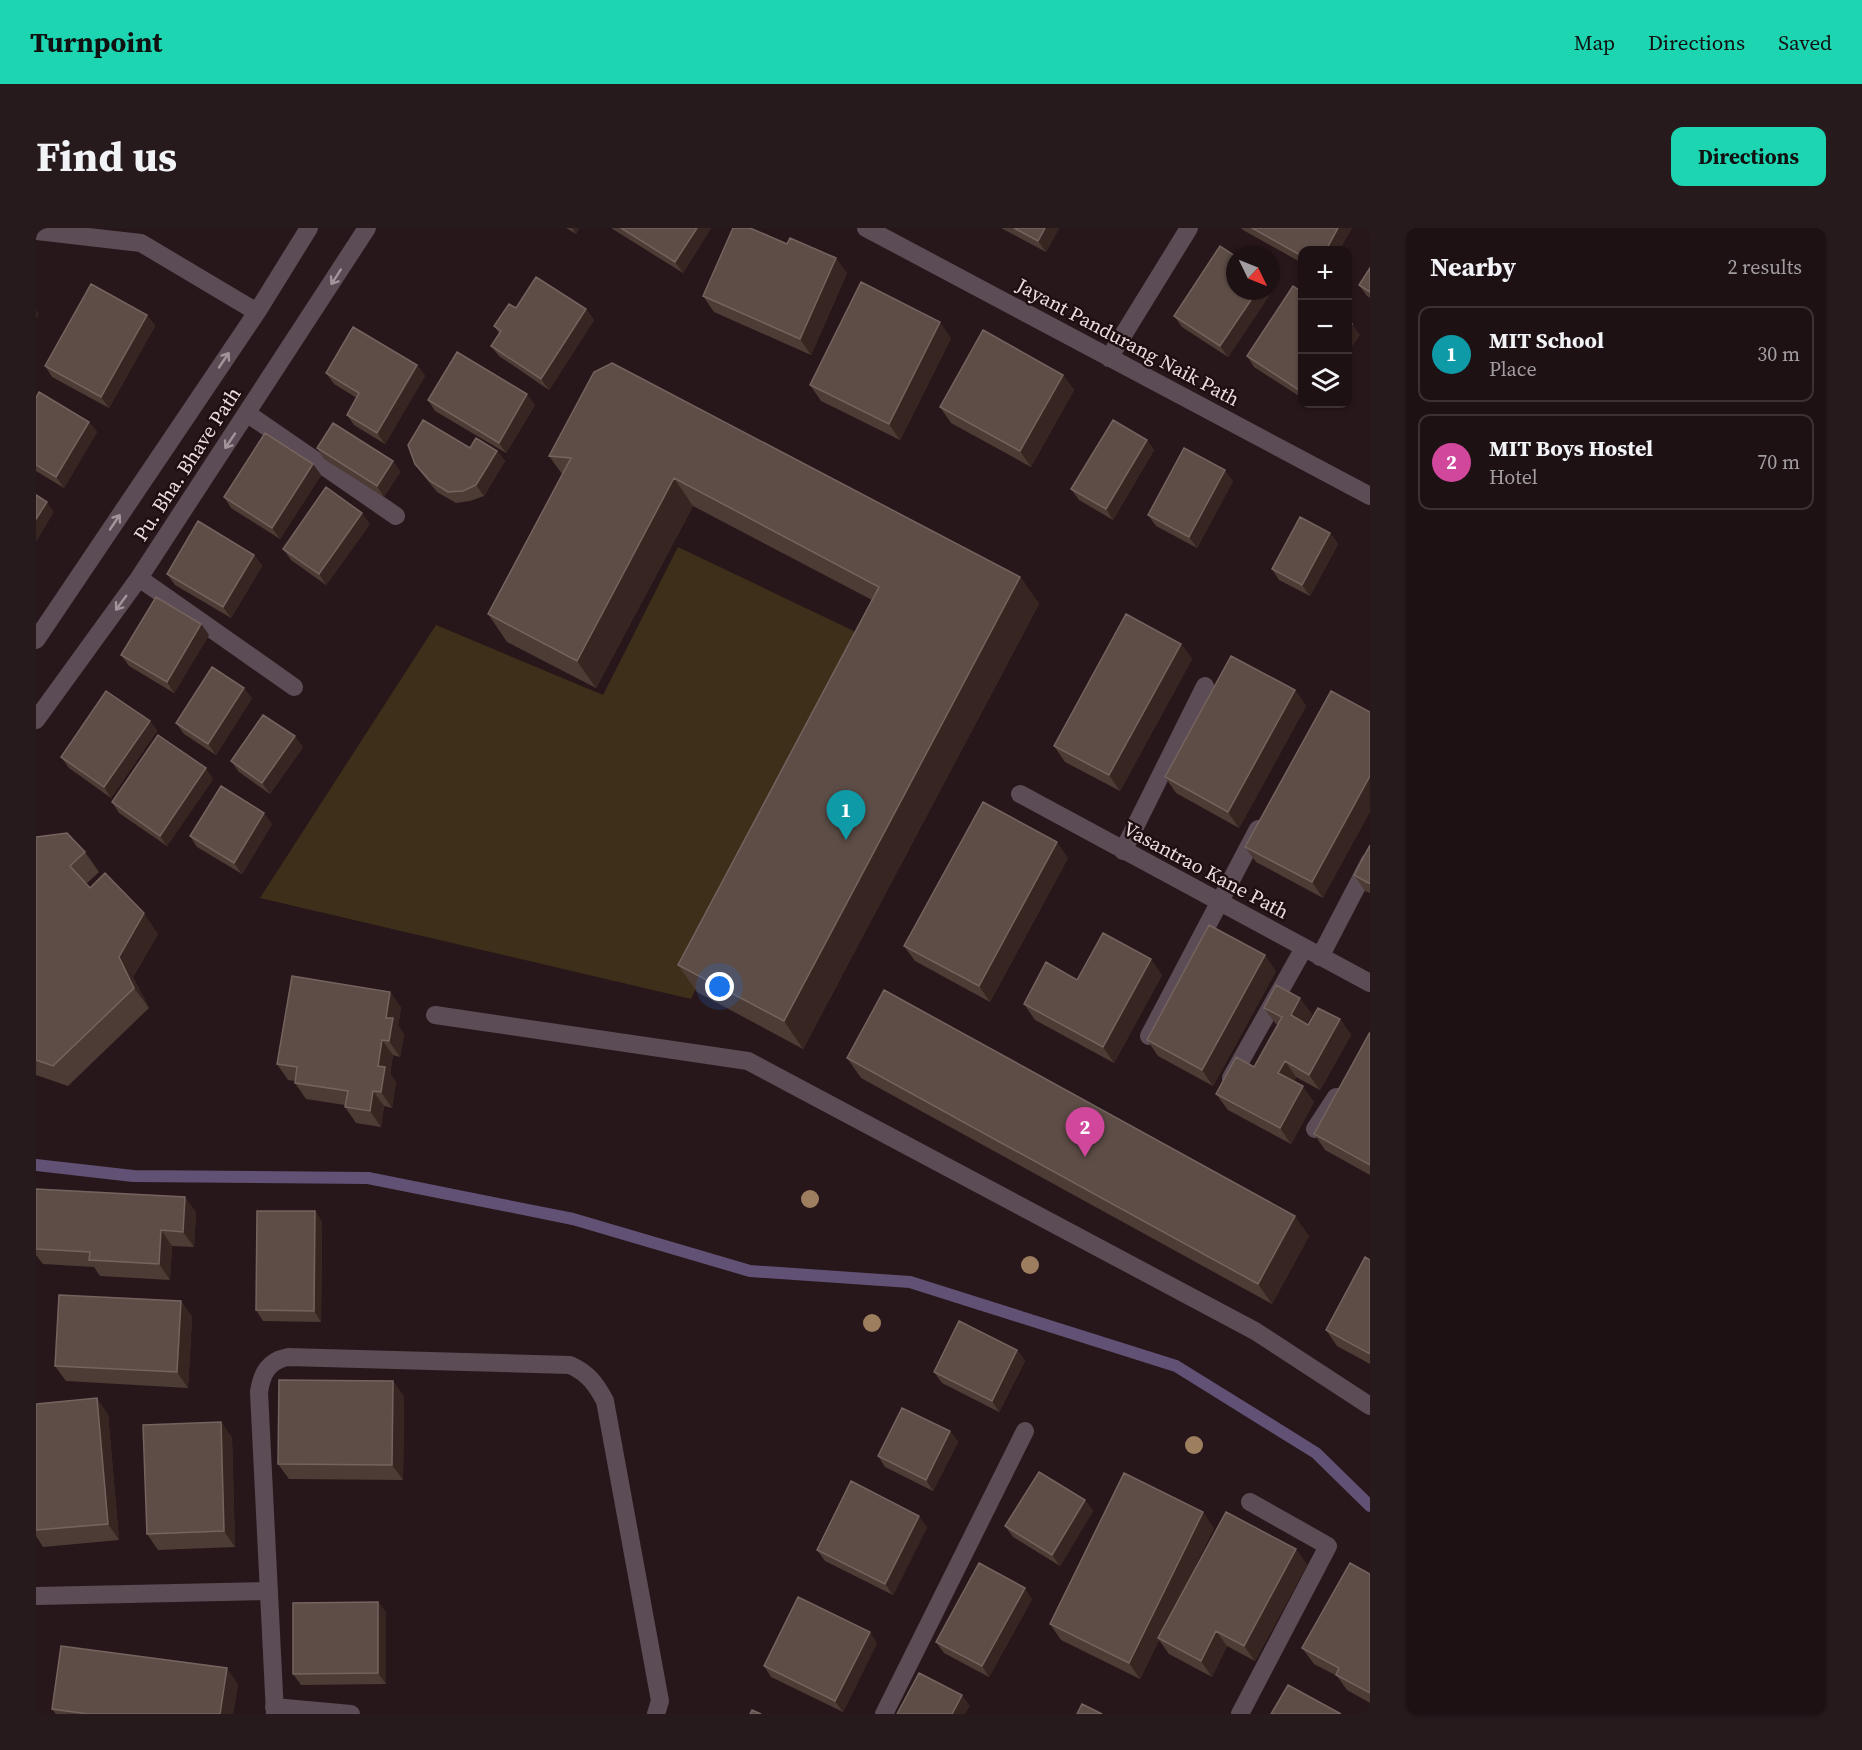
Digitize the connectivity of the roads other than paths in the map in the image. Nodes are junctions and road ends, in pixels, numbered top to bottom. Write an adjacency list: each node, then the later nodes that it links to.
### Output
1 (309, 228): 7 (street, Pu. Bha. Bhave Path)
2 (367, 228): 9 (street, Pu. Bha. Bhave Path, one-way to 9)
3 (866, 228): 8 (street, Jayant Pandurang Naik Path)
4 (1189, 228): 8 (street)
5 (36, 231): 6 (street)
6 (137, 235): 7 (street)
7 (257, 312): 13 (street, Pu. Bha. Bhave Path, one-way to 7)
8 (1109, 358): 10 (street, Jayant Pandurang Naik Path)
9 (248, 414): 11 (street); 12 (street, Pu. Bha. Bhave Path, one-way to 12)
10 (1370, 496)
11 (396, 516)
12 (139, 578): 15 (street); 16 (street, Pu. Bha. Bhave Path, one-way to 16)
13 (36, 640)
14 (1205, 686): 19 (street)
15 (294, 687)
16 (36, 720)
17 (1020, 794): 19 (street, Vasantrao Kane Path)
18 (1267, 812): 21 (street)
19 (1123, 851): 21 (street, Vasantrao Kane Path)
20 (1370, 861): 23 (street)
21 (1220, 903): 22 (street, Vasantrao Kane Path); 26 (street)
22 (1304, 948): 23 (street, Vasantrao Kane Path); 27 (street)
23 (1320, 957): 24 (street, Vasantrao Kane Path)
24 (1370, 984)
25 (435, 1015): 30 (street)
26 (1149, 1036)
27 (1231, 1078)
28 (1346, 1081): 29 (street)
29 (1315, 1130)
30 (1370, 1406)
31 (1025, 1431): 38 (street)
32 (1250, 1502): 39 (street)
33 (269, 1591): 34 (street); 35 (street); 37 (street)
34 (36, 1596)
35 (275, 1711): 36 (street)
36 (351, 1714)
37 (656, 1714)
38 (884, 1714)
39 (1240, 1714)

